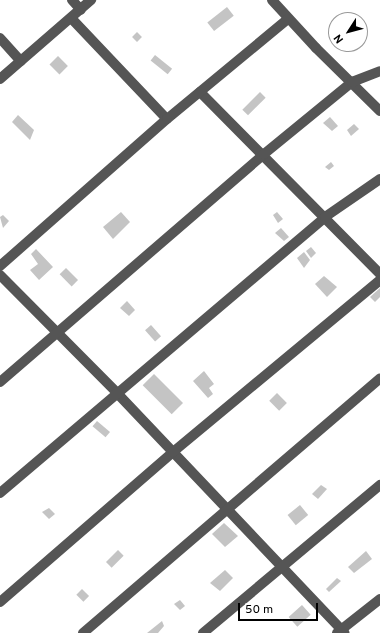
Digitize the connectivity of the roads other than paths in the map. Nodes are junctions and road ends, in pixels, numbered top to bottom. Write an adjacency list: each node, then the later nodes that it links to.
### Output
1 (72, 0): 4 (street)
2 (91, 0): 4 (street)
3 (272, 0): 6 (street)
4 (81, 10): 5 (street)
5 (71, 18): 8 (street); 14 (street)
6 (288, 18): 11 (street); 12 (street)
7 (0, 38): 8 (street)
8 (21, 61): 10 (street)
9 (380, 71): 11 (street)
10 (0, 79)
11 (352, 82): 13 (street); 15 (street)
12 (200, 92): 14 (street); 15 (street)
13 (380, 111)
14 (167, 119): 18 (street)
15 (264, 154): 17 (street); 22 (street)
16 (380, 178): 17 (street)
17 (325, 217): 19 (street); 25 (street)
18 (0, 266)
19 (380, 274)
20 (0, 275): 22 (street)
21 (380, 280): 26 (street)
22 (57, 332): 24 (street); 25 (street)
23 (380, 378): 29 (street)
24 (0, 382)
25 (116, 392): 26 (street); 28 (street)
26 (174, 452): 29 (street); 32 (street)
27 (380, 485): 30 (street)
28 (0, 493)
29 (227, 507): 30 (street); 34 (street)
30 (283, 565): 33 (street); 35 (street)
31 (380, 599): 33 (street)
32 (0, 602)
33 (341, 632)
34 (83, 633)
35 (203, 633)

